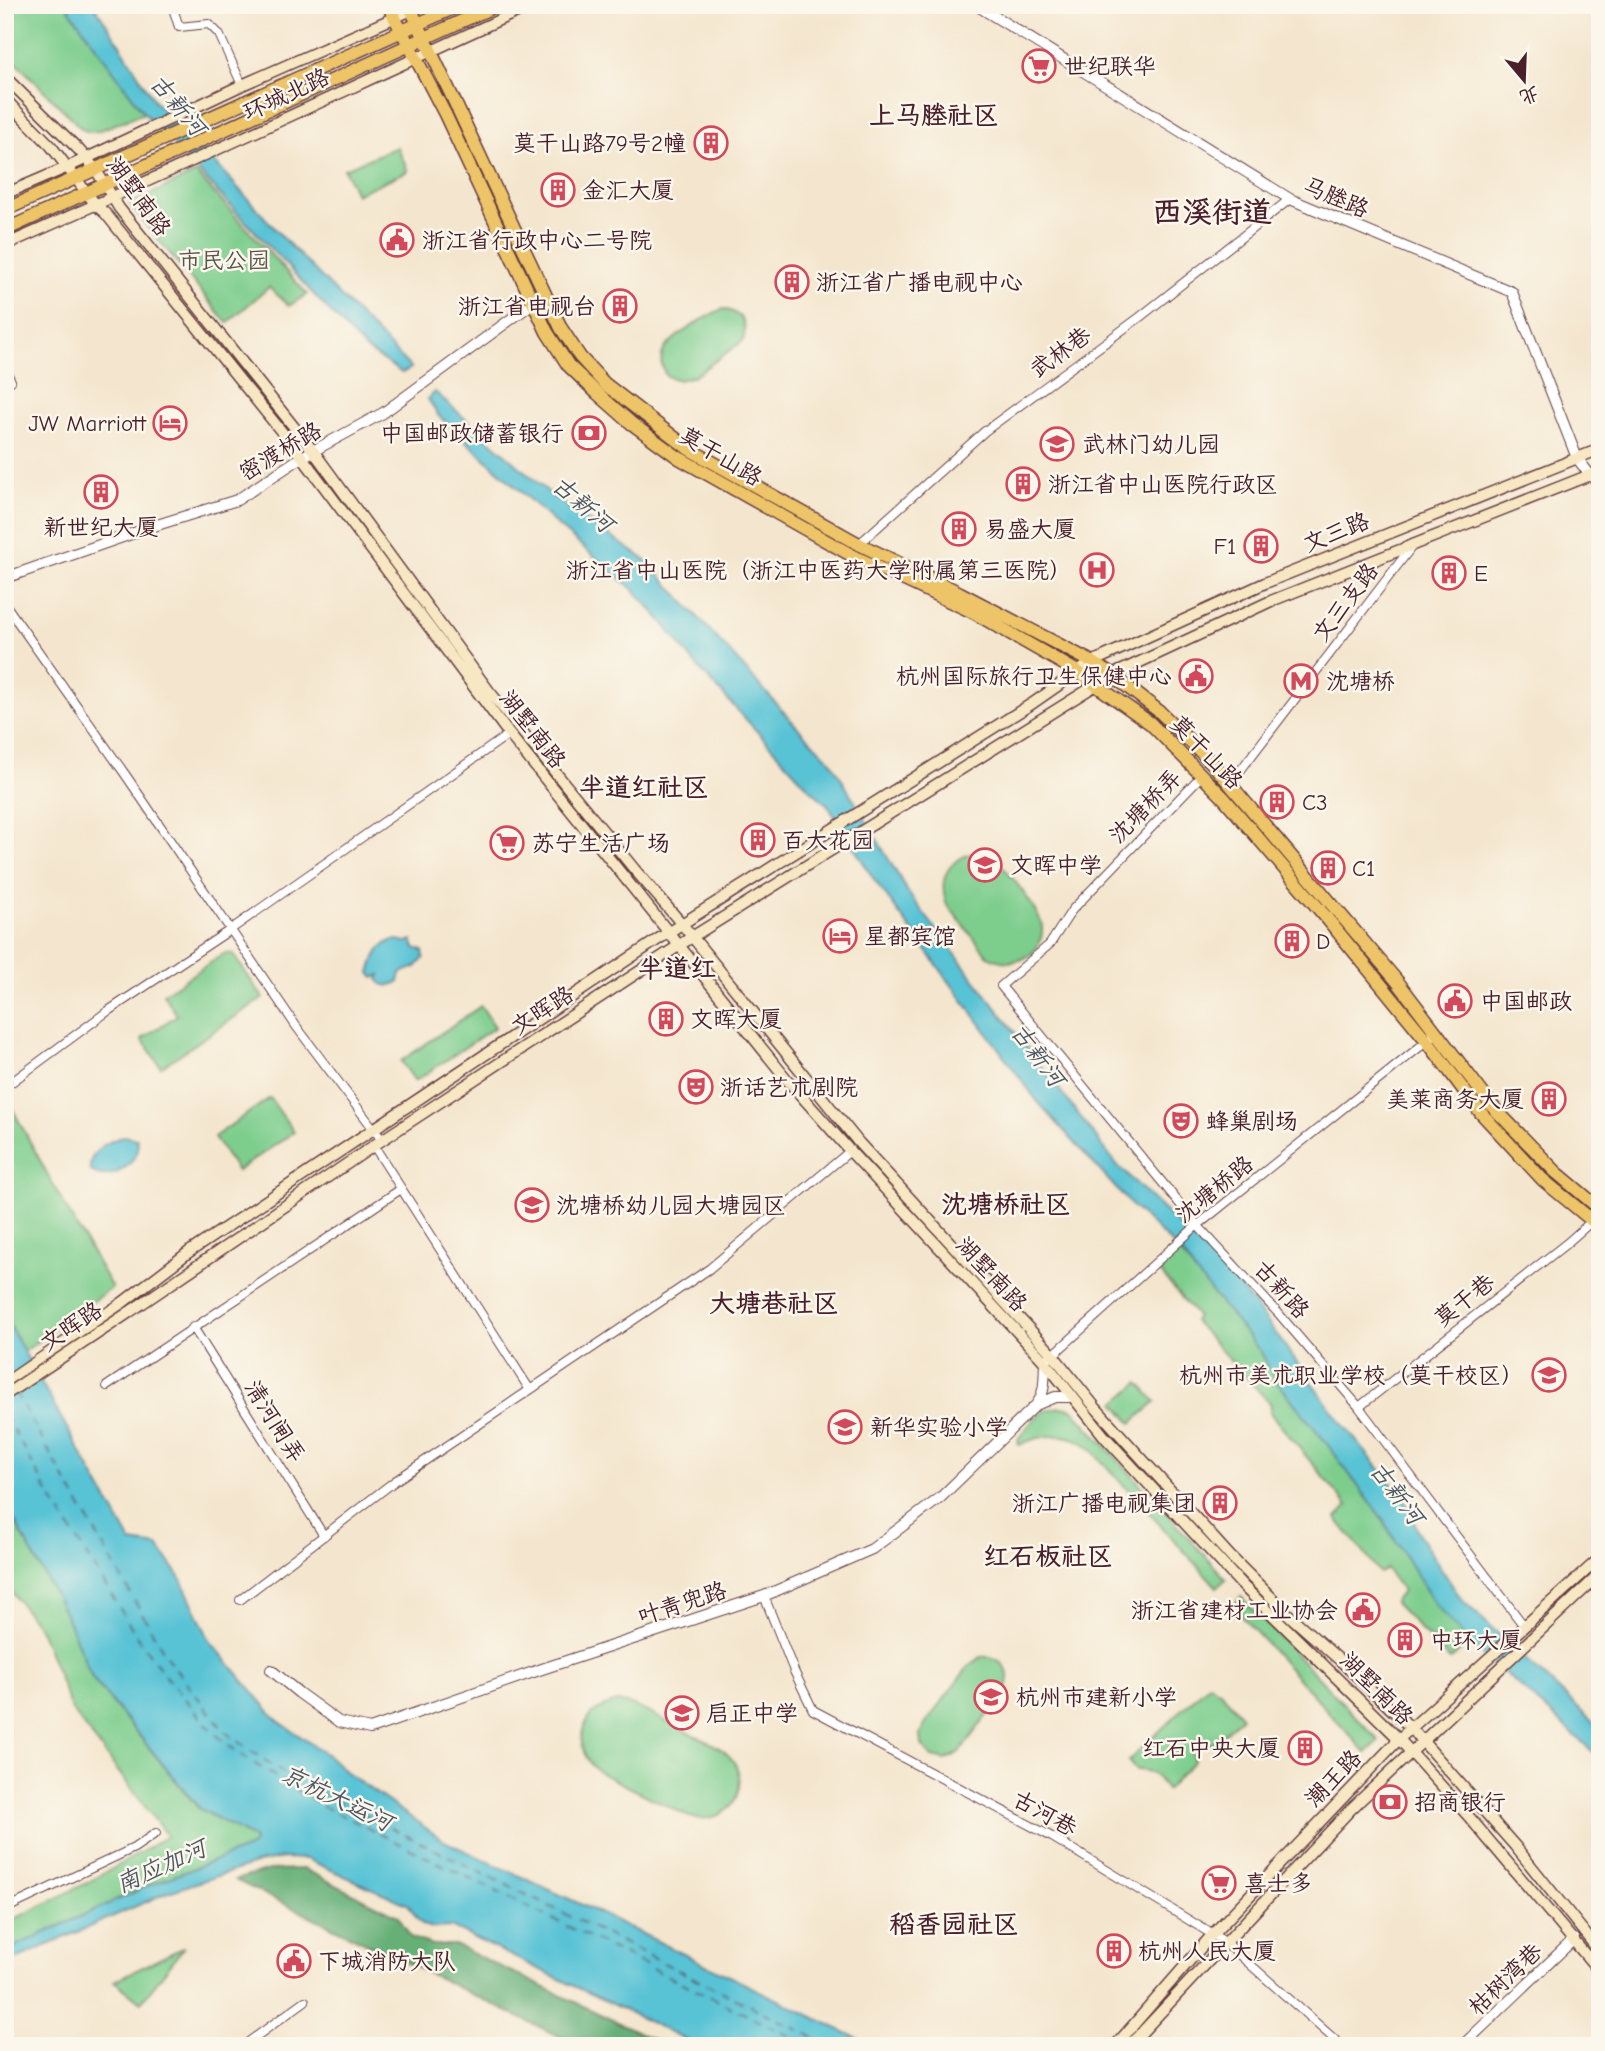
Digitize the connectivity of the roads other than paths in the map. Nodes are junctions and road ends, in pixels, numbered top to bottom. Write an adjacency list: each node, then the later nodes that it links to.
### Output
1 (172, 5): 15 (street)
2 (388, 5): 8 (main road, 莫干山路)
3 (460, 5): 9 (main road, 环城北路)
4 (497, 5): 10 (main road, 环城北路)
5 (532, 5): 12 (main road, 环城北路)
6 (976, 5): 25 (street, 马塍路)
7 (415, 7): 8 (main road, 环城北路); 9 (main road, 莫干山路)
8 (396, 17): 11 (main road, 莫干山路); 15 (main road, 环城北路)
9 (419, 24): 10 (main road, 莫干山路); 11 (main road, 环城北路)
10 (426, 38): 11 (main road, 环城北路); 12 (main road, 莫干山路)
11 (406, 39): 13 (main road, 莫干山路); 19 (main road, 环城北路); 21 (main road, 环城北路)
12 (433, 57): 13 (main road, 环城北路); 30 (main road, 莫干山路)
13 (418, 64): 24 (main road, 环城北路); 31 (main road, 莫干山路)
14 (5, 77): 17 (main road, 湖墅南路)
15 (242, 85): 17 (main road, 环城北路)
16 (5, 99): 18 (main road, 湖墅南路)
17 (85, 158): 18 (main road, 环城北路); 19 (main road, 湖墅南路)
18 (68, 167): 20 (main road, 湖墅南路); 23 (main road, 环城北路)
19 (96, 170): 20 (main road, 环城北路); 21 (main road, 湖墅南路)
20 (76, 178): 22 (main road, 湖墅南路); 27 (main road, 环城北路)
21 (103, 186): 22 (main road, 环城北路); 24 (main road, 湖墅南路)
22 (87, 193): 26 (main road, 湖墅南路); 28 (main road, 环城北路)
23 (5, 194)
24 (112, 198): 26 (main road, 环城北路); 35 (main road, 湖墅南路)
25 (1290, 199): 37 (street, 马塍路); 41 (street, 武林巷)
26 (96, 205): 29 (main road, 环城北路); 36 (main road, 湖墅南路)
27 (5, 210)
28 (5, 230)
29 (5, 245)
30 (544, 295): 31 (street, 密渡桥路); 41 (main road, 莫干山路)
31 (533, 303): 35 (street, 密渡桥路); 45 (main road, 莫干山路)
32 (5, 369): 33 (street)
33 (5, 384)
34 (1600, 449): 37 (main road, 文三路)
35 (314, 452): 36 (street, 密渡桥路); 51 (main road, 湖墅南路)
36 (302, 457): 42 (street, 密渡桥路); 48 (main road, 湖墅南路)
37 (1577, 458): 38 (street, 马塍路); 44 (main road, 文三路)
38 (1595, 473): 39 (street, 马塍路); 40 (main road, 文三路)
39 (1600, 483)
40 (1414, 543): 46 (main road, 文三路); 50 (street, 文三支路)
41 (859, 544): 44 (main road, 莫干山路)
42 (5, 578)
43 (5, 604): 52 (street)
44 (1092, 662): 45 (main road, 文晖路); 46 (main road, 莫干山路)
45 (1076, 671): 47 (main road, 莫干山路); 51 (main road, 文晖路)
46 (1112, 675): 47 (main road, 文晖路); 50 (main road, 莫干山路)
47 (1098, 685): 49 (main road, 莫干山路); 54 (main road, 文晖路)
48 (509, 734): 52 (street); 53 (main road, 湖墅南路)
49 (1202, 775): 56 (street, 沈塘桥弄); 57 (main road, 莫干山路)
50 (1230, 784): 57 (main road, 莫干山路)
51 (682, 924): 53 (main road, 文晖路); 54 (main road, 湖墅南路)
52 (230, 930): 58 (street); 59 (street)
53 (669, 932): 55 (main road, 湖墅南路); 59 (main road, 文晖路)
54 (692, 937): 55 (main road, 文晖路); 68 (main road, 湖墅南路)
55 (679, 945): 60 (main road, 文晖路); 61 (main road, 湖墅南路)
56 (1001, 986): 65 (street, 古新路)
57 (1432, 1037): 63 (main road, 莫干山路); 64 (main road, 莫干山路); 65 (street, 沈塘桥路)
58 (5, 1087)
59 (373, 1129): 60 (street); 66 (main road, 文晖路)
60 (378, 1143): 62 (street); 66 (main road, 文晖路)
61 (850, 1151): 68 (main road, 湖墅南路); 71 (street)
62 (401, 1189): 67 (street); 71 (street)
63 (1600, 1209)
64 (1596, 1224): 75 (street, 莫干巷)
65 (1196, 1228): 68 (street, 沈塘桥路); 75 (street, 古新路)
66 (125, 1308): 69 (main road, 文晖路); 72 (main road, 文晖路, bridge)
67 (193, 1327): 70 (street); 76 (street, 清河闸弄)
68 (1049, 1359): 73 (main road, 湖墅南路); 74 (street); 83 (main road, 湖墅南路)
69 (5, 1383)
70 (107, 1386)
71 (530, 1390): 76 (street)
72 (5, 1395)
73 (1072, 1397): 74 (street); 84 (main road, 湖墅南路)
74 (1036, 1405): 79 (street, 叶青兜路)
75 (1359, 1407): 81 (street, 古新路)
76 (324, 1536): 80 (street)
77 (1600, 1558): 81 (main road, 潮王路)
78 (1600, 1574): 85 (main road, 潮王路)
79 (764, 1596): 82 (street, 叶青兜路); 89 (street, 古河巷)
80 (240, 1600)
81 (1524, 1626): 83 (main road, 潮王路)
82 (271, 1670)
83 (1411, 1728): 84 (main road, 潮王路); 85 (main road, 湖墅南路)
84 (1399, 1739): 86 (main road, 湖墅南路); 89 (main road, 潮王路)
85 (1423, 1741): 86 (main road, 潮王路); 92 (main road, 湖墅南路)
86 (1410, 1754): 90 (main road, 湖墅南路); 91 (main road, 潮王路)
87 (156, 1833): 88 (street)
88 (5, 1909)
89 (1212, 1935): 91 (street, 古河巷); 95 (main road, 潮王路)
90 (1574, 1939): 93 (main road, 湖墅南路); 100 (street, 枯树湾巷)
91 (1225, 1942): 95 (main road, 潮王路); 99 (street, 古河巷)
92 (1600, 1952)
93 (1600, 1972)
94 (305, 2001): 96 (street)
95 (1138, 2029): 97 (main road, 潮王路); 98 (main road, 潮王路)
96 (243, 2046)
97 (1115, 2046)
98 (1129, 2046)
99 (1342, 2046)
100 (1462, 2046)

